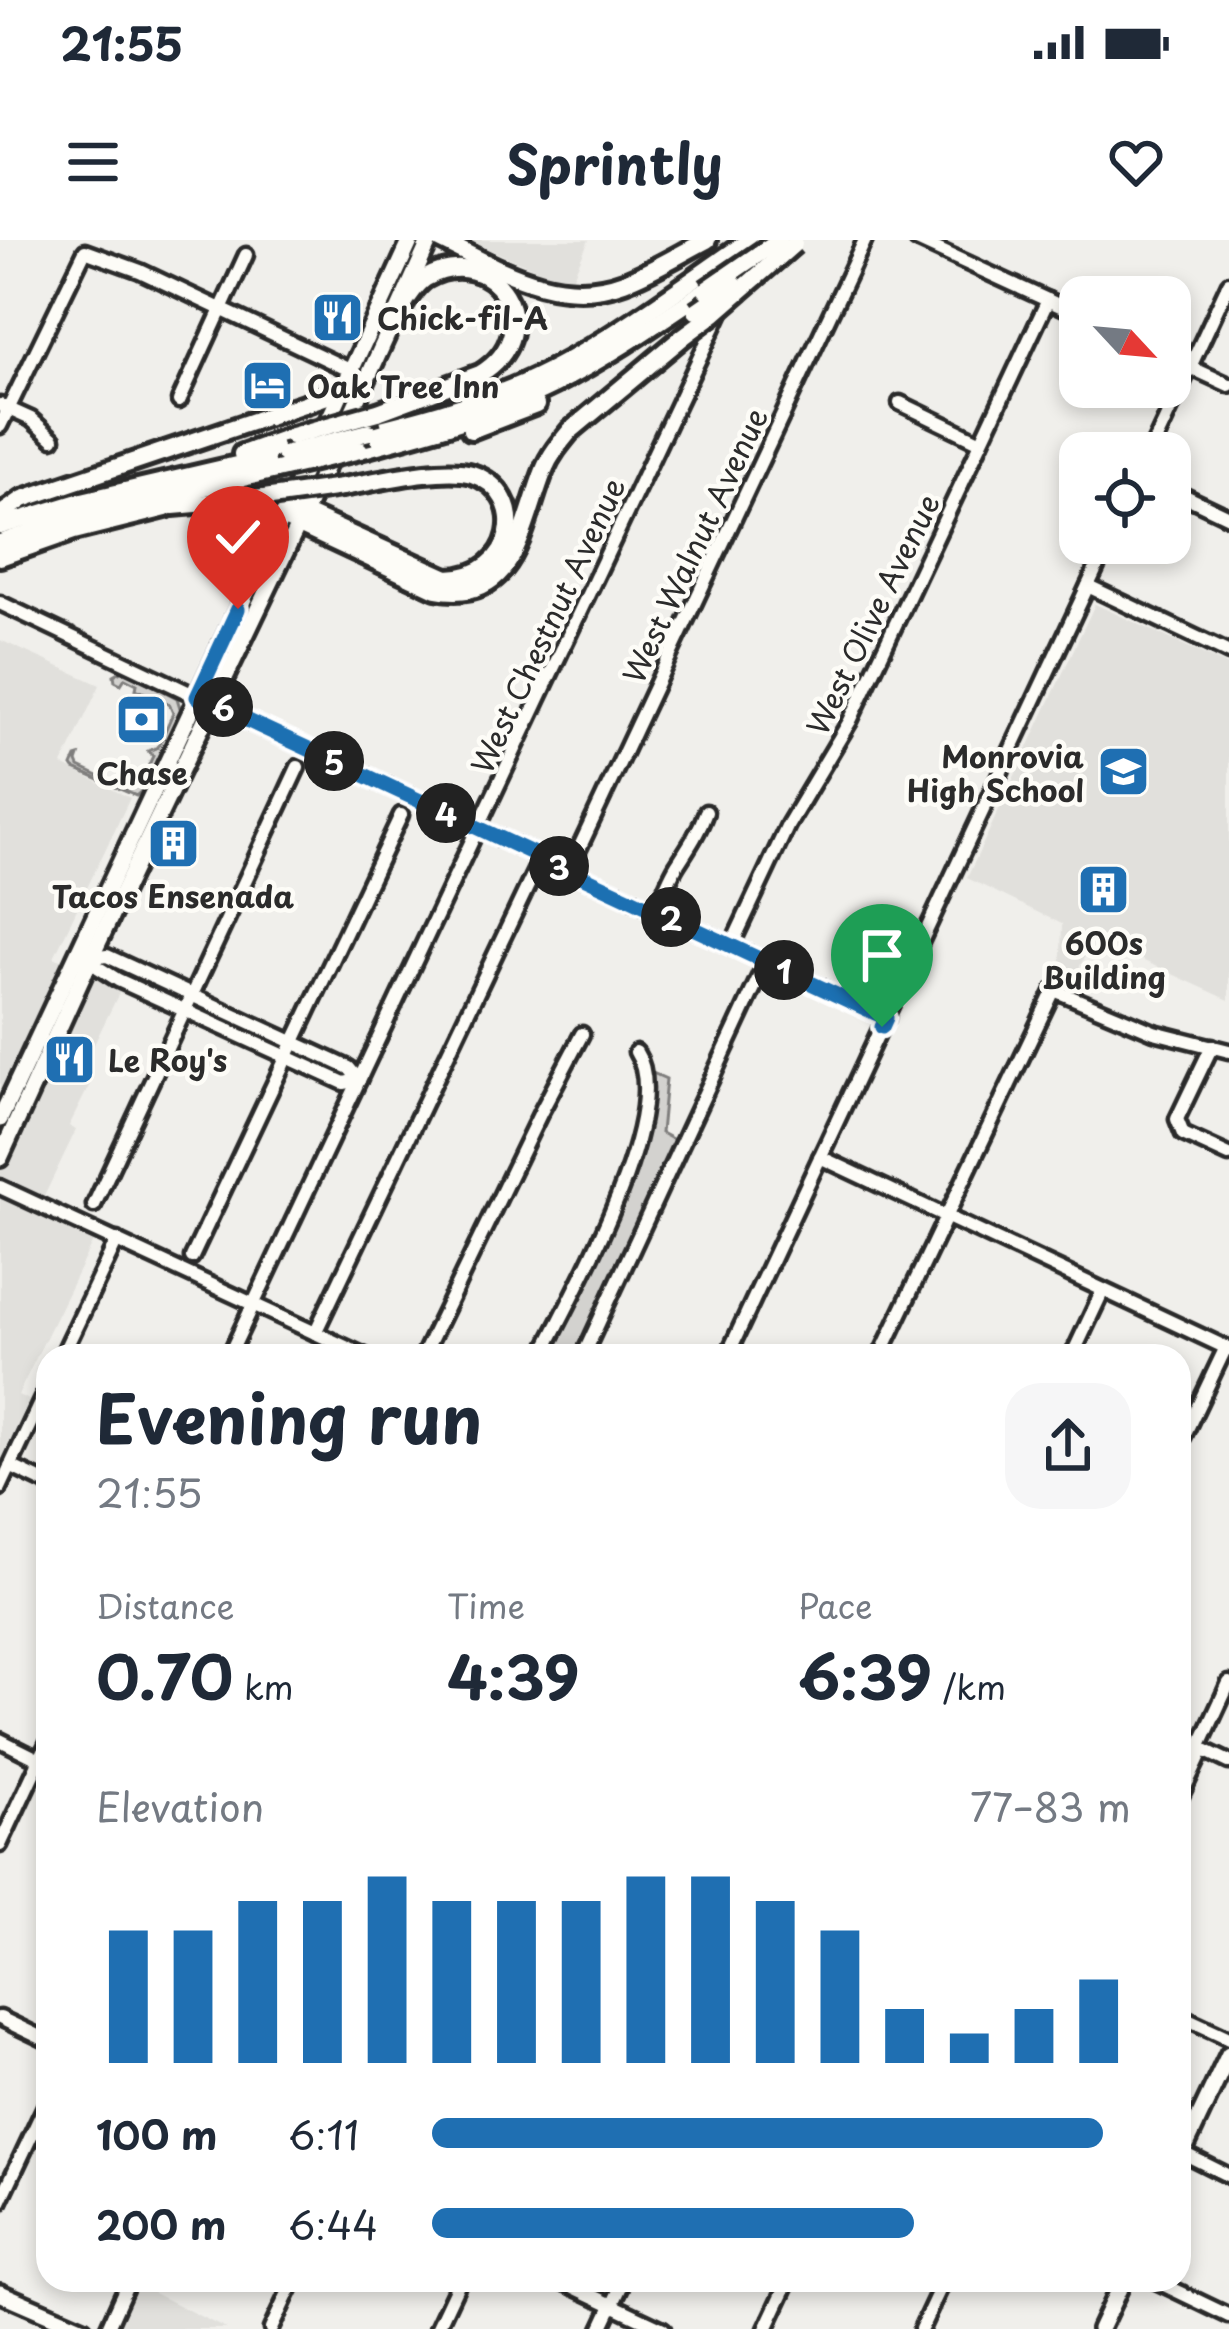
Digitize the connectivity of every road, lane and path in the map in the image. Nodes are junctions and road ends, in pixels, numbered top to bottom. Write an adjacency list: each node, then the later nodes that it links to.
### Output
1 (411, 240): 19 (main road)
2 (430, 240): 16 (main road)
3 (440, 240): 4 (highway)
4 (707, 240)
5 (753, 240): 11 (highway); 45 (street, West Chestnut Avenue)
6 (766, 240): 11 (highway, bridge)
7 (865, 240): 47 (street, West Walnut Avenue)
8 (917, 240): 13 (street)
9 (791, 241): 11 (highway, bridge); 28 (highway, bridge); 33 (highway, bridge)
10 (246, 256): 15 (street)
11 (712, 276): 28 (highway); 28 (highway)
12 (1229, 283): 17 (street)
13 (1048, 300): 14 (street); 27 (street, West Olive Avenue)
14 (1059, 305)
15 (221, 310): 19 (street); 22 (street); 24 (street)
16 (396, 316): 19 (main road); 30 (highway, bridge)
17 (1191, 366)
18 (1191, 368): 20 (street)
19 (359, 375): 21 (main road); 33 (main road)
20 (1229, 386)
21 (342, 391): 32 (highway); 33 (main road)
22 (179, 401)
23 (900, 403): 27 (street)
24 (4, 407): 25 (street); 26 (street)
25 (0, 426)
26 (52, 439)
27 (981, 442): 49 (street, West Olive Avenue)
28 (362, 446): 29 (highway); 29 (highway, bridge)
29 (275, 473): 30 (highway); 33 (highway, bridge); 35 (highway); 36 (highway)
30 (164, 481): 35 (highway)
31 (1191, 499): 34 (street)
32 (0, 514)
33 (293, 515): 41 (main road)
34 (1229, 517)
35 (0, 534)
36 (0, 557)
37 (1098, 564): 38 (street)
38 (1088, 586): 40 (street); 54 (street)
39 (0, 602): 41 (street)
40 (1229, 652)
41 (205, 700): 45 (street); 50 (main road)
42 (298, 767): 52 (street)
43 (706, 812): 48 (street)
44 (401, 815): 56 (street)
45 (478, 827): 46 (street); 61 (street, West Chestnut Avenue)
46 (542, 858): 47 (street); 73 (street)
47 (568, 870): 48 (street)
48 (656, 912): 49 (street)
49 (732, 944): 51 (street)
50 (84, 954): 52 (street); 53 (street); 62 (main road); 65 (main road)
51 (766, 962): 54 (street); 79 (street)
52 (193, 995): 53 (street); 56 (street)
53 (186, 1010): 60 (street); 67 (street)
54 (886, 1018): 64 (street)
55 (582, 1034): 77 (street)
56 (295, 1043): 60 (street); 61 (street)
57 (1212, 1046): 59 (street); 63 (street); 68 (street)
58 (636, 1052): 78 (street)
59 (1229, 1052)
60 (288, 1058): 61 (street); 70 (street)
61 (358, 1080): 72 (street, West Chestnut Avenue)
62 (0, 1119)
63 (1229, 1155)
64 (820, 1157): 68 (street); 80 (street)
65 (0, 1158)
66 (0, 1187): 69 (street)
67 (94, 1205)
68 (946, 1216): 71 (street); 81 (street)
69 (117, 1240): 72 (street); 74 (street)
70 (192, 1257)
71 (1103, 1290): 82 (street); 83 (street)
72 (254, 1304): 73 (street); 75 (street, West Chestnut Avenue)
73 (315, 1333): 76 (street)
74 (68, 1344)
75 (235, 1344)
76 (339, 1344)
77 (429, 1344)
78 (548, 1344)
79 (589, 1344)
80 (733, 1344)
81 (886, 1344)
82 (1078, 1344)
83 (1227, 1348): 85 (street)
84 (36, 1411): 86 (street)
85 (1191, 1422)
86 (10, 1466): 87 (street); 88 (street)
87 (36, 1478)
88 (0, 1488)
89 (1229, 1683): 92 (street)
90 (0, 1740): 93 (street)
91 (1191, 1743): 92 (street)
92 (1201, 1748): 94 (street); 95 (street)
93 (36, 1758)
94 (1229, 1762)
95 (1191, 1772)
96 (36, 1777): 97 (street)
97 (0, 1845)
98 (0, 2018): 100 (street)
99 (1191, 2021): 101 (street)
100 (36, 2035)
101 (1229, 2038)
102 (1229, 2054): 104 (main road)
103 (36, 2126): 107 (street)
104 (1191, 2136)
105 (1191, 2161): 106 (street)
106 (1229, 2176)
107 (0, 2202)
108 (124, 2292): 121 (street)
109 (288, 2292): 122 (street)
110 (454, 2292): 123 (street)
111 (584, 2292): 118 (street)
112 (618, 2292): 118 (street)
113 (783, 2292): 126 (street)
114 (938, 2292): 127 (street)
115 (1117, 2292): 128 (main road)
116 (1179, 2292): 119 (street)
117 (0, 2293): 120 (main road)
118 (612, 2305): 124 (street); 125 (street)
119 (1229, 2316)
120 (83, 2329)
121 (107, 2329)
122 (271, 2329)
123 (437, 2329)
124 (601, 2329)
125 (663, 2329)
126 (766, 2329)
127 (921, 2329)
128 (1100, 2329)

